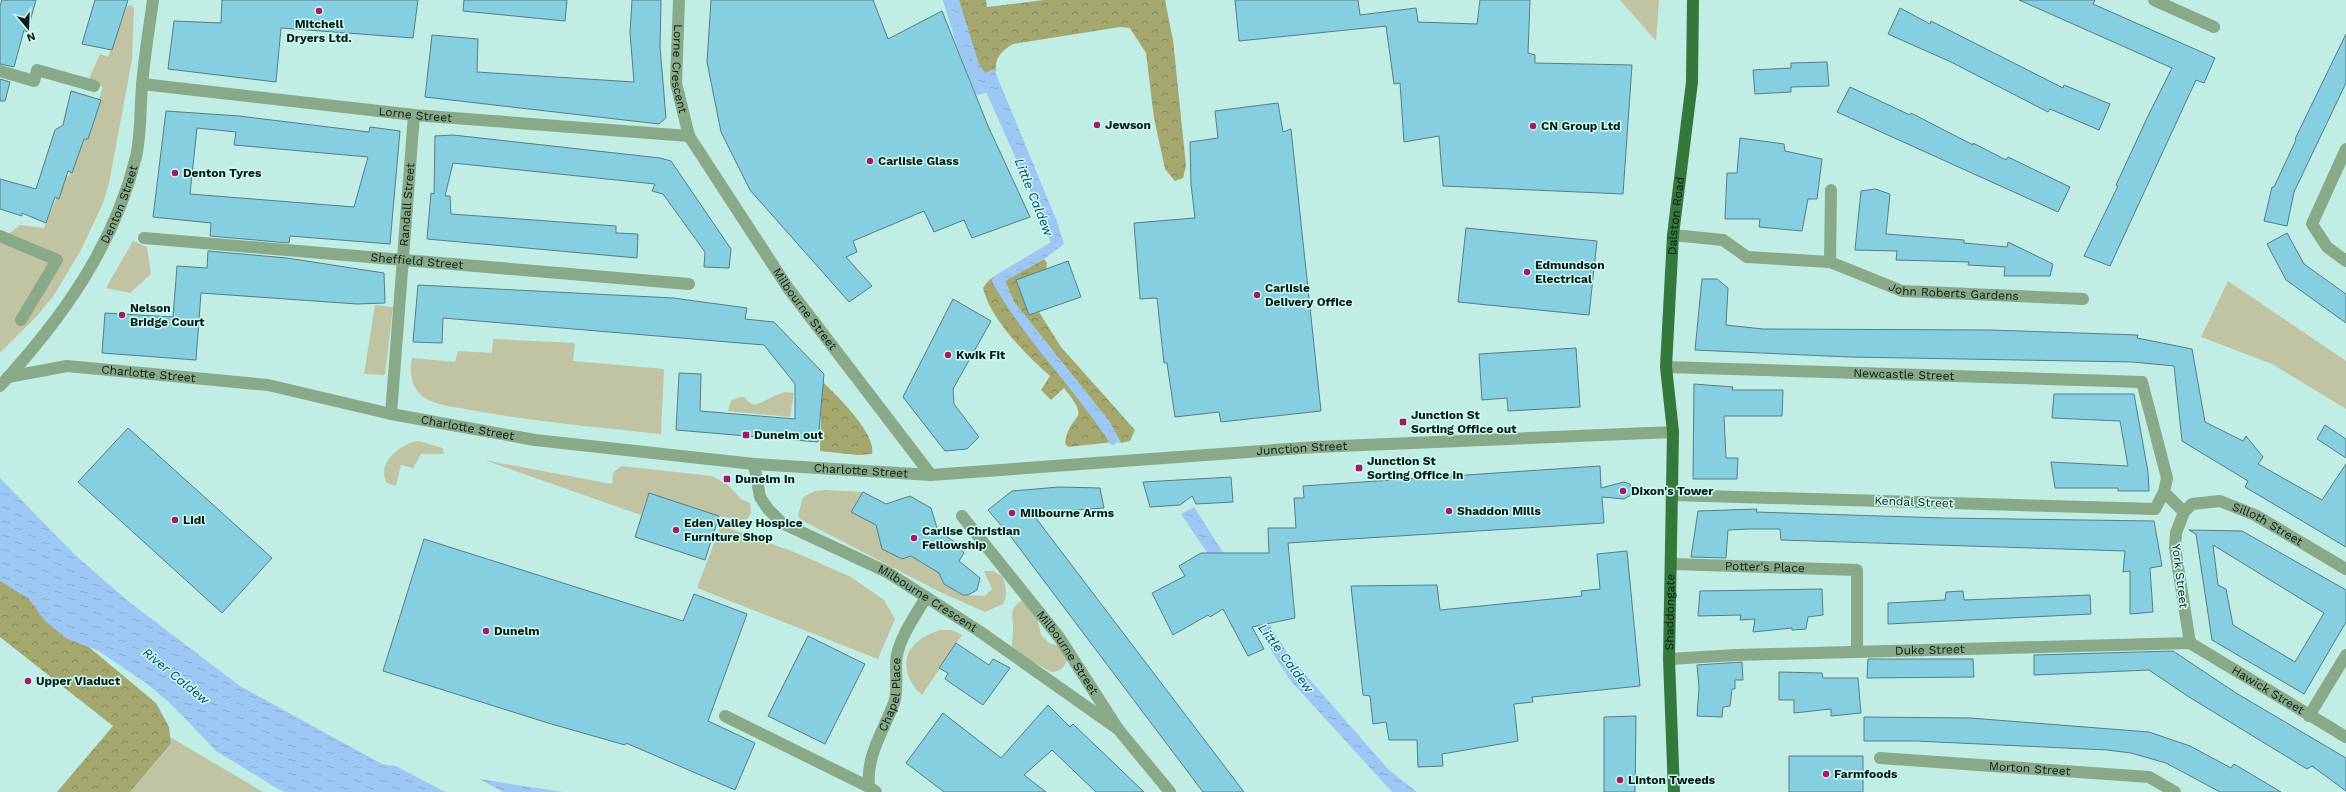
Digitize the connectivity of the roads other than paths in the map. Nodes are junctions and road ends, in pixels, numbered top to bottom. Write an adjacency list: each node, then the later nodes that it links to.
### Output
1 (153, 0): 7 (street, Denton Street)
2 (679, 0): 10 (street, Lorne Crescent)
3 (1693, 0): 13 (main road, Dalston Road)
4 (2154, 0): 5 (street)
5 (2214, 27)
6 (0, 71): 8 (street)
7 (142, 84): 9 (street, Lorne Street); 23 (street, Denton Street)
8 (94, 86)
9 (414, 115): 10 (street, Lorne Street); 16 (street, Randall Street)
10 (689, 136): 27 (street, Milbourne Street)
11 (2346, 149): 17 (street)
12 (1831, 190): 18 (street)
13 (1673, 235): 18 (street, John Roberts Gardens); 22 (main road, Dalston Road)
14 (0, 236): 21 (street)
15 (144, 238): 16 (street, Sheffield Street)
16 (404, 261): 19 (street, Sheffield Street); 24 (street, Randall Street)
17 (2346, 261)
18 (1830, 262): 20 (street, John Roberts Gardens)
19 (690, 284)
20 (2082, 299)
21 (21, 320)
22 (1666, 367): 25 (main road, Dalston Road); 28 (street, Newcastle Street)
23 (4, 382): 24 (street, Charlotte Street)
24 (391, 414): 26 (street, Charlotte Street)
25 (1673, 432): 27 (street, Junction Street); 29 (main road, Shaddongate)
26 (754, 464): 27 (street, Charlotte Street); 34 (street, Milbourne Crescent)
27 (931, 475)
28 (2164, 492): 29 (street, Kendal Street); 30 (street)
29 (1672, 495): 32 (main road, Shaddongate)
30 (2184, 512): 33 (street, Silloth Street); 35 (street, York Street)
31 (962, 516): 41 (street, Milbourne Street)
32 (1672, 564): 36 (street, Potter's Place); 38 (main road, Shaddongate)
33 (2346, 569)
34 (926, 597): 41 (street, Milbourne Crescent); 44 (street, Chapel Place)
35 (2190, 643): 36 (street, Duke Street); 40 (street, Hawick Street)
36 (1857, 651): 38 (street, Duke Street)
37 (2346, 656): 40 (street)
38 (1669, 659): 46 (main road, Shaddongate)
39 (725, 716): 44 (street)
40 (2309, 716): 42 (street, Hawick Street)
41 (1118, 729): 45 (street, Milbourne Street)
42 (2346, 737)
43 (1880, 758): 47 (street, Morton Street)
44 (872, 789)
45 (1170, 792)
46 (1674, 792)
47 (2175, 792)

